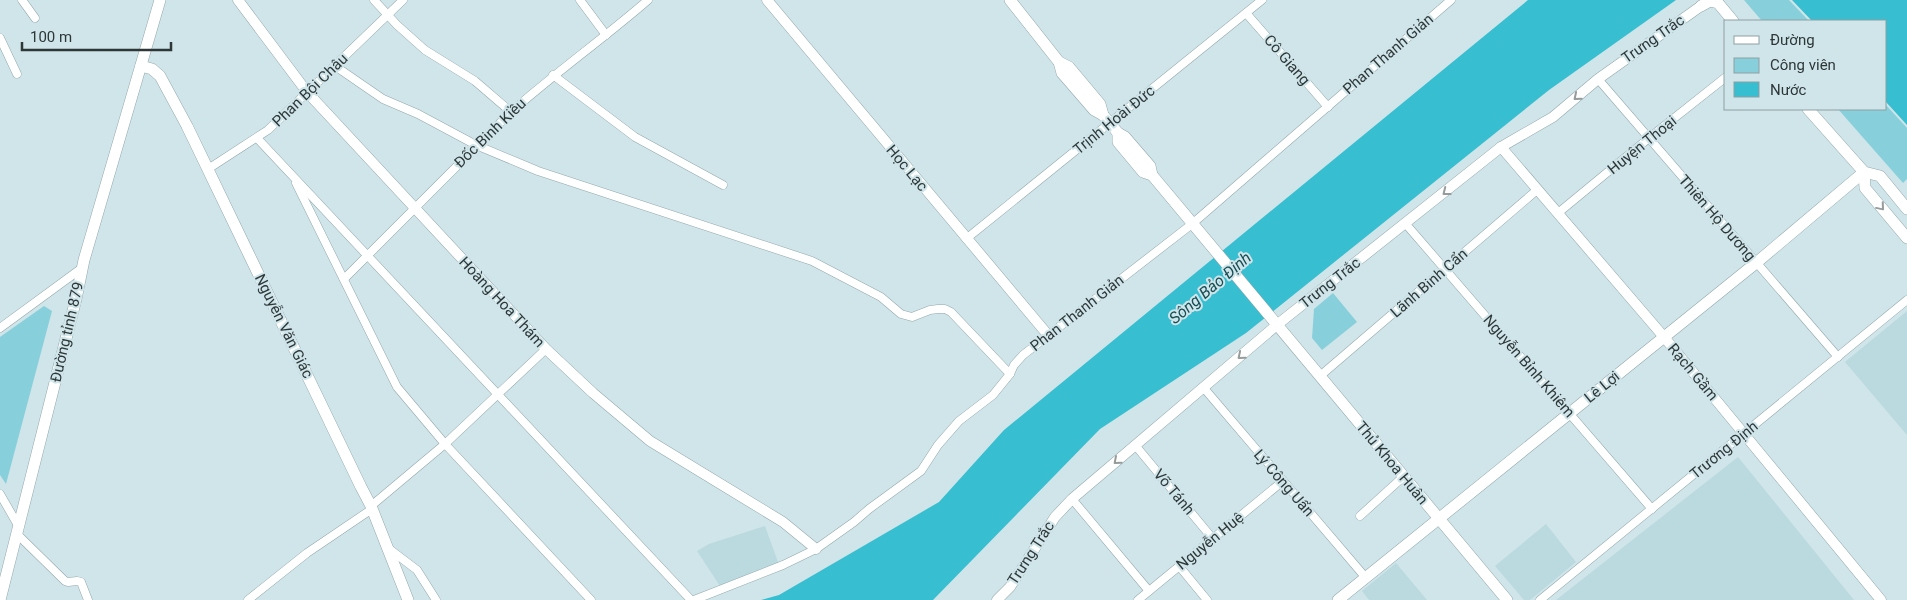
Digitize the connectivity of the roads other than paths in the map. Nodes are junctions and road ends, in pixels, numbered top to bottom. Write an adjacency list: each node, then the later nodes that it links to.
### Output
1 (22, 0): 15 (street)
2 (160, 0): 19 (main road, Đường tỉnh 879)
3 (238, 0): 25 (street, Hoàng Hoa Thám)
4 (374, 0): 14 (street)
5 (403, 0): 14 (street, Phan Bội Châu)
6 (580, 0): 17 (street)
7 (648, 0): 17 (street, Đốc Binh Kiều)
8 (767, 0): 45 (street, Học Lạc)
9 (1010, 0): 29 (main road, Thủ Khoa Huân)
10 (1262, 0): 13 (street, Trịnh Hoài Đức)
11 (1451, 0): 26 (street, Phan Thanh Giản)
12 (1701, 6): 16 (main road); 23 (street, Trưng Trắc)
13 (1246, 14): 26 (street, Cô Giang); 29 (street, Trịnh Hoài Đức)
14 (388, 15): 20 (street, Phan Bội Châu); 28 (street)
15 (35, 18)
16 (1732, 20)
17 (606, 35): 22 (street, Đốc Binh Kiều)
18 (0, 38): 21 (street)
19 (141, 66): 34 (main road, Nguyễn Văn Giác); 48 (main road, Đường tỉnh 879)
20 (335, 66): 25 (street, Phan Bội Châu); 32 (street)
21 (18, 74)
22 (554, 75): 28 (street, Đốc Binh Kiều); 37 (street)
23 (1598, 79): 31 (street, Thiên Hộ Dương); 33 (street, Trưng Trắc, one-way to 33)
24 (1724, 79): 31 (street, Huyện Thoại)
25 (307, 92): 30 (street, Phan Bội Châu); 39 (street, Hoàng Hoa Thám)
26 (1328, 107): 43 (street, Phan Thanh Giản)
27 (1809, 110): 35 (main road)
28 (511, 112): 32 (street, Đốc Binh Kiều)
29 (1106, 120): 43 (main road, Thủ Khoa Huân); 45 (street, Trịnh Hoài Đức)
30 (257, 138): 34 (street, Phan Bội Châu); 36 (street)
31 (1649, 138): 41 (street, Huyện Thoại); 47 (street, Thiên Hộ Dương)
32 (476, 145): 39 (street, Đốc Binh Kiều); 58 (street)
33 (1501, 148): 38 (street, Rạch Gầm); 42 (street, Trưng Trắc, one-way to 42)
34 (208, 169): 70 (main road, Nguyễn Văn Giác)
35 (1864, 172): 40 (main road); 44 (main road, one-way to 44); 47 (main road, Lê Lợi)
36 (292, 175): 46 (street); 50 (street)
37 (724, 185)
38 (1537, 190): 41 (street, Rạch Gầm); 49 (street, Lãnh Binh Cẩn)
39 (416, 208): 46 (street, Đốc Binh Kiều); 56 (street, Hoàng Hoa Thám)
40 (1907, 209)
41 (1558, 213): 55 (street, Rạch Gầm)
42 (1406, 223): 49 (street, Nguyễn Bỉnh Khiêm); 52 (street, Trưng Trắc)
43 (1192, 224): 52 (main road, Thủ Khoa Huân); 54 (street, Phan Thanh Giản)
44 (1907, 238)
45 (966, 239): 54 (street, Học Lạc)
46 (368, 256): 50 (street, Đốc Binh Kiều); 61 (street)
47 (1756, 263): 55 (main road, Lê Lợi); 57 (street, Thiên Hộ Dương)
48 (82, 268): 53 (street); 74 (main road, Đường tỉnh 879)
49 (1445, 269): 59 (street, Lãnh Binh Cẩn); 62 (street, Nguyễn Bỉnh Khiêm)
50 (344, 280): 64 (street)
51 (1907, 300): 57 (street, Trương Định)
52 (1275, 321): 59 (main road, Thủ Khoa Huân); 60 (street, Trưng Trắc, one-way to 60)
53 (0, 328)
54 (1048, 335): 58 (street, Phan Thanh Giản)
55 (1664, 337): 62 (main road, Lê Lợi); 63 (street, Rạch Gầm)
56 (546, 349): 61 (street); 77 (street, Hoàng Hoa Thám)
57 (1838, 357): 63 (street, Trương Định)
58 (1010, 374): 77 (street, Phan Thanh Giản)
59 (1320, 376): 66 (main road, Thủ Khoa Huân)
60 (1203, 388): 65 (street, Trưng Trắc); 67 (street, Lý Công Uẩn)
61 (498, 395): 64 (street); 87 (street)
62 (1569, 413): 71 (street, Nguyễn Bỉnh Khiêm); 73 (main road, Lê Lợi)
63 (1744, 434): 71 (street, Trương Định); 94 (street, Rạch Gầm)
64 (445, 444): 70 (street); 86 (street)
65 (1135, 445): 69 (street, Trưng Trắc, one-way to 69); 75 (street, Võ Tánh)
66 (1403, 477): 72 (street); 73 (main road, Thủ Khoa Huân)
67 (1283, 481): 75 (street, Nguyễn Huệ); 79 (street, Lý Công Uẩn)
68 (0, 494): 74 (street)
69 (1072, 499): 80 (street); 88 (street, Trưng Trắc)
70 (372, 508): 76 (main road, Nguyễn Văn Giác); 83 (street)
71 (1652, 509): 93 (street, Trương Định)
72 (1360, 516)
73 (1438, 519): 79 (main road, Lê Lợi); 92 (main road, Thủ Khoa Huân)
74 (18, 530): 81 (main road, Đường tỉnh 879); 82 (street)
75 (1212, 539): 78 (street, Nguyễn Huệ)
76 (387, 547): 84 (main road, Nguyễn Văn Giác); 85 (street)
77 (816, 549): 87 (street, Phan Thanh Giản)
78 (1179, 566): 80 (street, Nguyễn Huệ); 90 (street)
79 (1366, 578): 91 (main road, Lê Lợi)
80 (1149, 591): 89 (street, Nguyễn Huệ)
81 (0, 600)
82 (88, 600)
83 (248, 600)
84 (408, 600)
85 (436, 600)
86 (591, 600)
87 (692, 600)
88 (997, 600)
89 (1138, 600)
90 (1207, 600)
91 (1338, 600)
92 (1507, 600)
93 (1540, 600)
94 (1882, 600)

